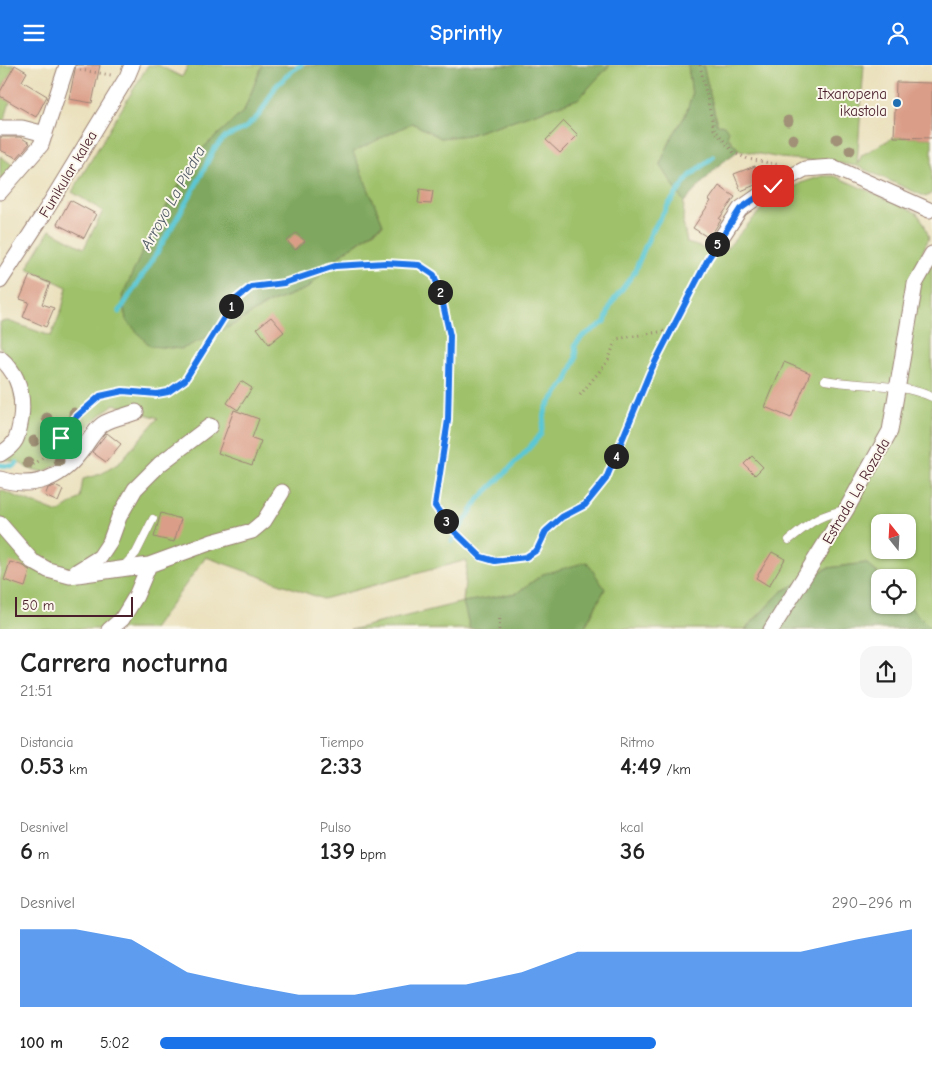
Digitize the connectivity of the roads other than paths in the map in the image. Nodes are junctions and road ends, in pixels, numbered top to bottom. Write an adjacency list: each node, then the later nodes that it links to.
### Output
1 (67, 66): 4 (street)
2 (129, 71): 9 (street, Funikular kalea)
3 (0, 128): 4 (street)
4 (45, 134): 5 (street)
5 (0, 192)
6 (931, 212): 7 (street)
7 (718, 241)
8 (932, 254): 12 (street, Estrada La Rozada)
9 (0, 281)
10 (0, 358): 16 (street)
11 (826, 380): 12 (lane)
12 (898, 386): 13 (lane); 19 (street, Estrada La Rozada)
13 (932, 397)
14 (136, 412): 17 (street)
15 (210, 426): 25 (street)
16 (0, 454)
17 (0, 479)
18 (282, 492): 23 (street)
19 (846, 510): 22 (lane); 27 (street, Estrada La Rozada)
20 (153, 519): 24 (lane)
21 (0, 524): 25 (street)
22 (789, 540)
23 (149, 565): 24 (street); 26 (street)
24 (120, 569): 25 (street)
25 (70, 575)
26 (109, 629)
27 (771, 629)

